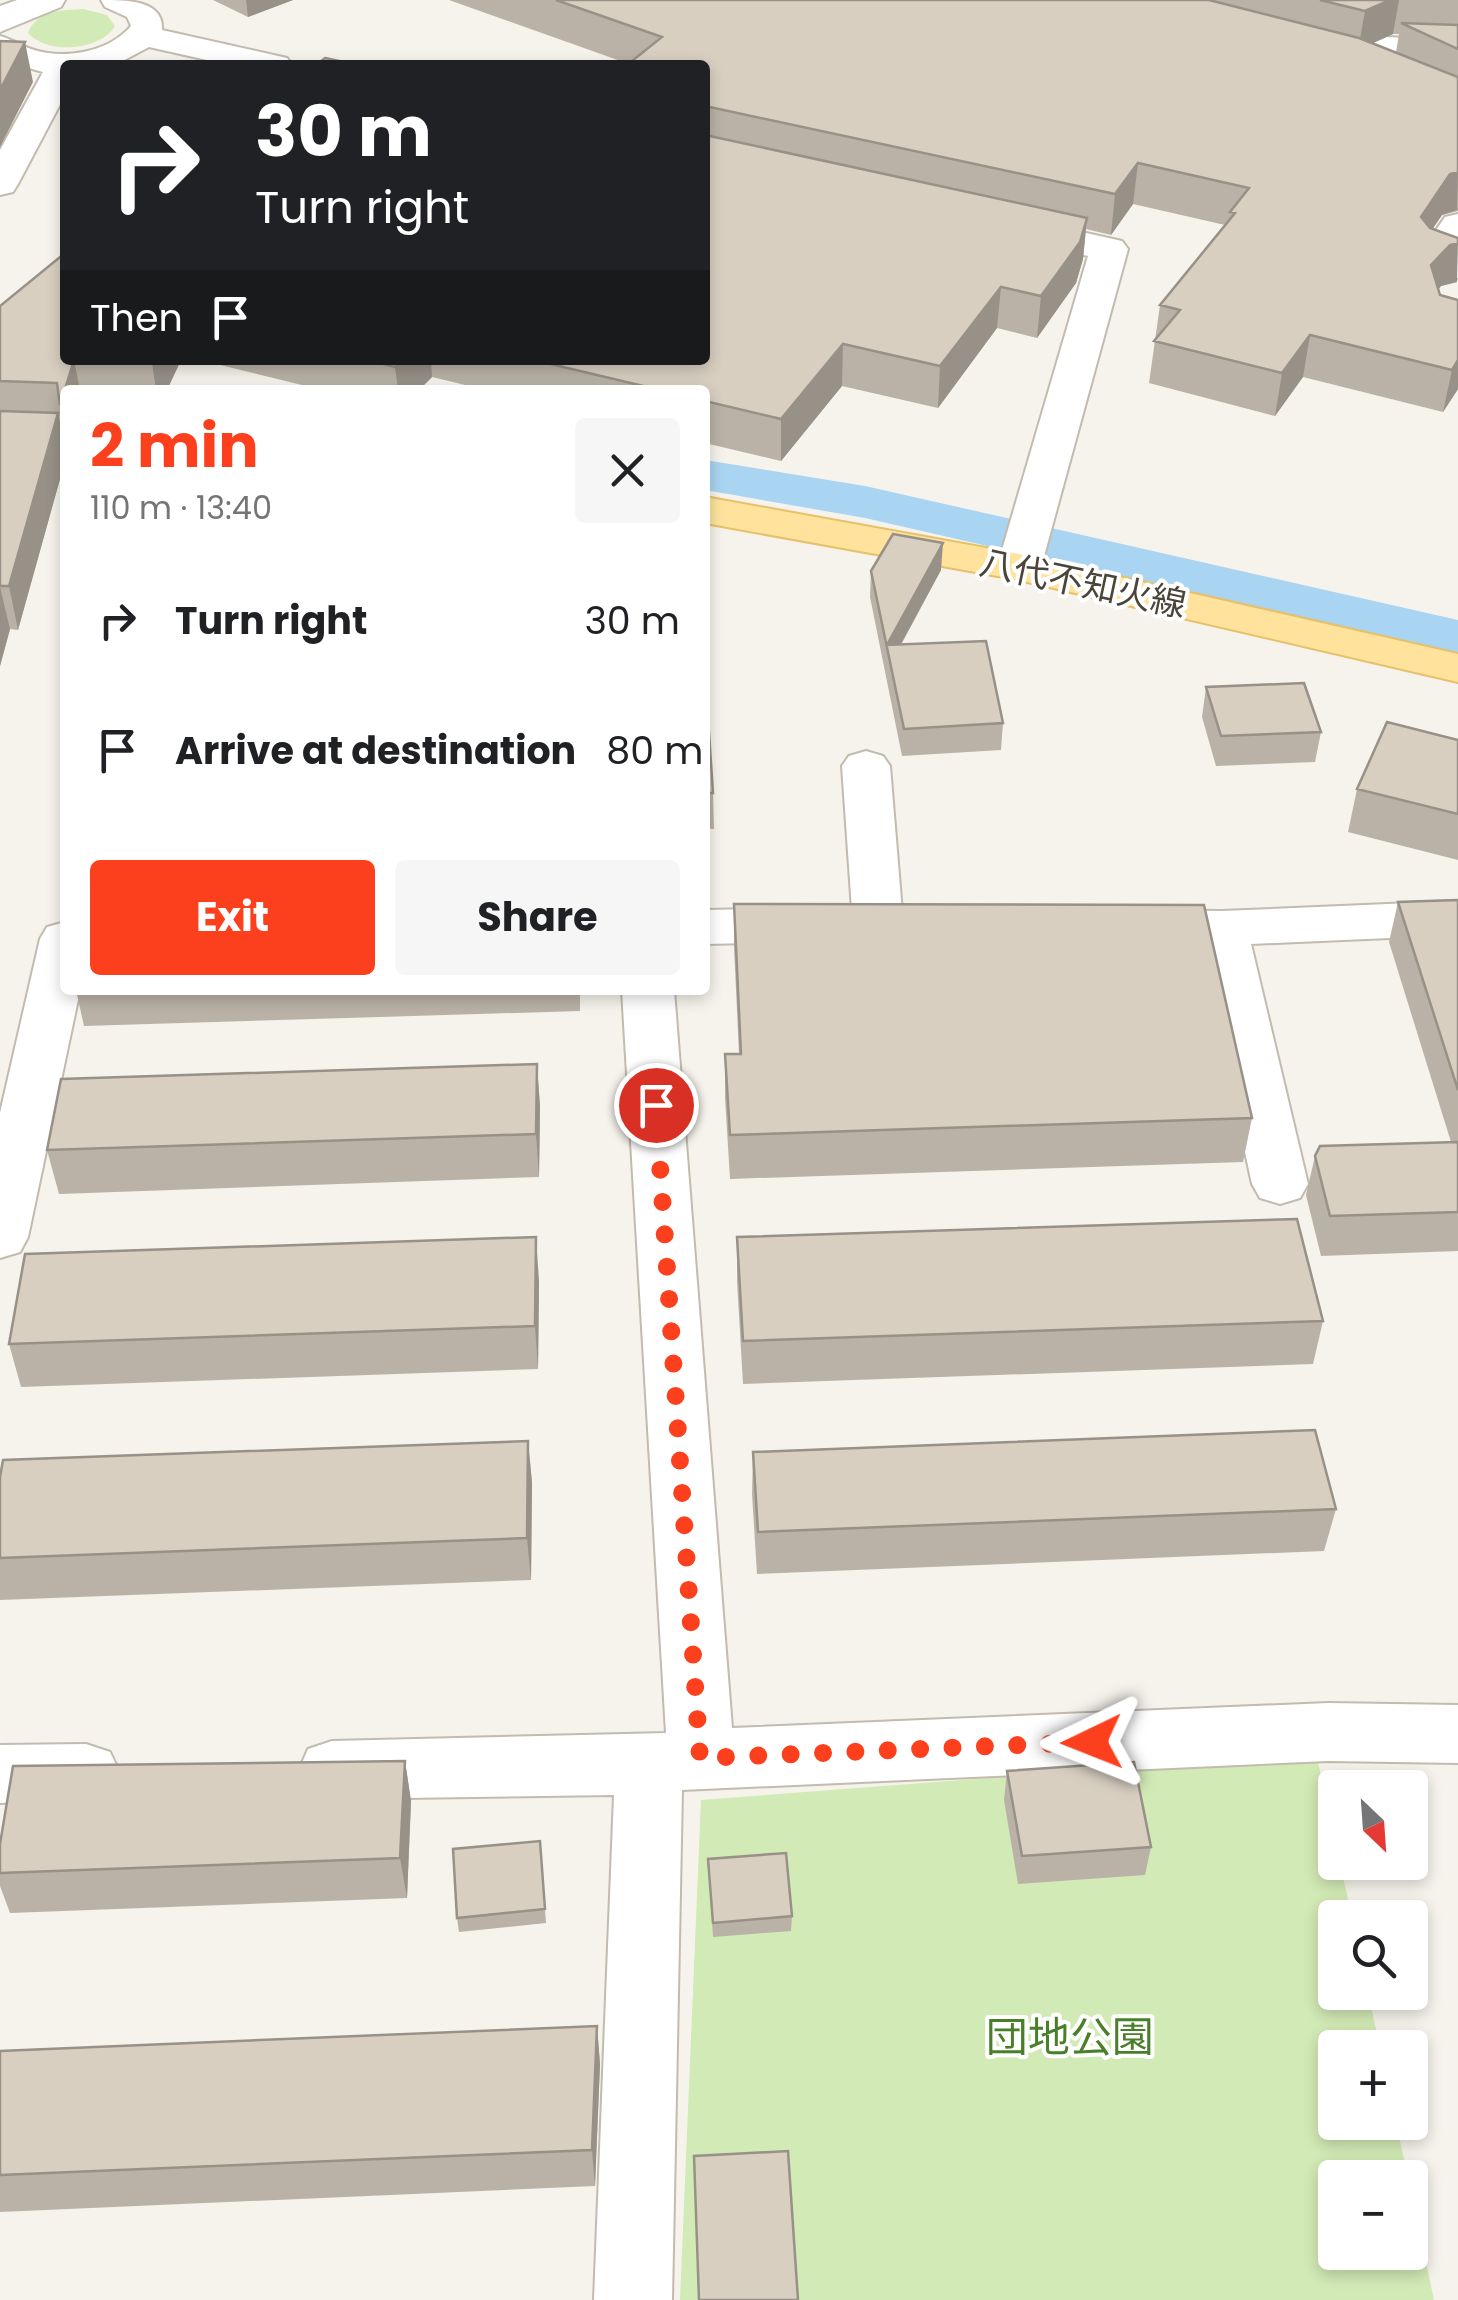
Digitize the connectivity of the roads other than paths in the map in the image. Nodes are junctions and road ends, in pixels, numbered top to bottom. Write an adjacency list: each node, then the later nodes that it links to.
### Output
1 (116, 0): 2 (street)
2 (143, 36): 6 (street); 7 (street)
3 (0, 46): 8 (street)
4 (1458, 50): 5 (street)
5 (1329, 57)
6 (78, 60)
7 (252, 60)
8 (60, 62)
9 (60, 71): 10 (street)
10 (0, 184)
11 (974, 219): 15 (street)
12 (1458, 225): 13 (street)
13 (1458, 267)
14 (710, 511): 15 (main road, 八代不知火線)
15 (1023, 548): 16 (main road, 八代不知火線)
16 (1458, 668)
17 (866, 766): 20 (street)
18 (1458, 918): 21 (street)
19 (1088, 926): 21 (street)
20 (710, 927)
21 (1222, 928): 24 (street)
22 (60, 962): 25 (street)
23 (648, 995): 27 (street)
24 (1280, 1184)
25 (0, 1236)
26 (1458, 1734): 27 (street)
27 (675, 1762): 28 (street); 31 (street)
28 (276, 1770)
29 (138, 1772): 30 (street)
30 (0, 1774)
31 (633, 2300)

